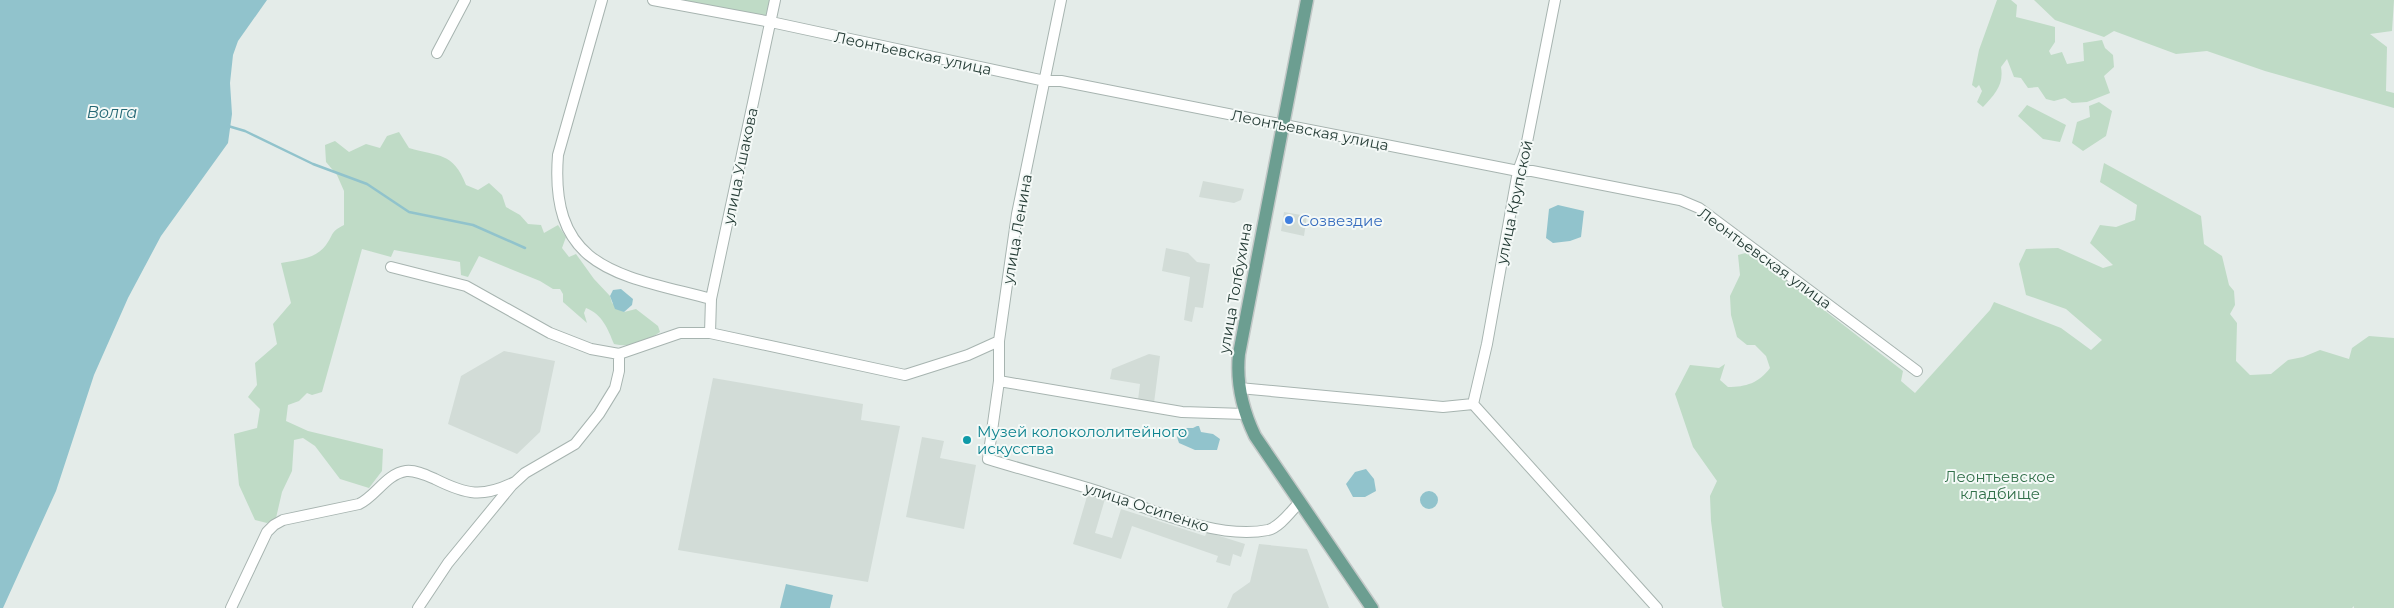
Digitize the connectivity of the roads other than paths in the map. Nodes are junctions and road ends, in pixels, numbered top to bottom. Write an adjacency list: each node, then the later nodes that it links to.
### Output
1 (465, 0): 9 (street)
2 (602, 0): 14 (street)
3 (653, 0): 8 (street, Леонтьевская улица)
4 (775, 0): 8 (street, улица Ушакова)
5 (1061, 0): 10 (street, улица Ленина)
6 (1307, 0): 11 (main road, улица Толбухина)
7 (1555, 0): 12 (street, улица Крупской)
8 (771, 22): 10 (street, Леонтьевская улица); 14 (street, улица Ушакова)
9 (437, 53)
10 (1045, 81): 11 (street, Леонтьевская улица); 16 (street, улица Ленина)
11 (1283, 124): 12 (street, Леонтьевская улица); 20 (main road, улица Толбухина)
12 (1518, 171): 18 (street, Леонтьевская улица); 21 (street, улица Крупской)
13 (391, 267): 17 (street)
14 (711, 299): 15 (street, улица Ушакова)
15 (710, 333): 16 (street); 17 (street)
16 (999, 341): 19 (street, улица Ленина)
17 (619, 354): 24 (street)
18 (1917, 371)
19 (999, 380): 22 (street); 23 (street, улица Ленина)
20 (1239, 388): 21 (street); 22 (main road, улица Толбухина)
21 (1473, 404): 29 (street)
22 (1245, 414): 25 (main road, улица Толбухина)
23 (988, 459): 25 (street, улица Осипенко)
24 (515, 482): 26 (street); 27 (street)
25 (1299, 503): 28 (main road, улица Толбухина)
26 (232, 608)
27 (418, 608)
28 (1372, 608)
29 (1657, 608)

